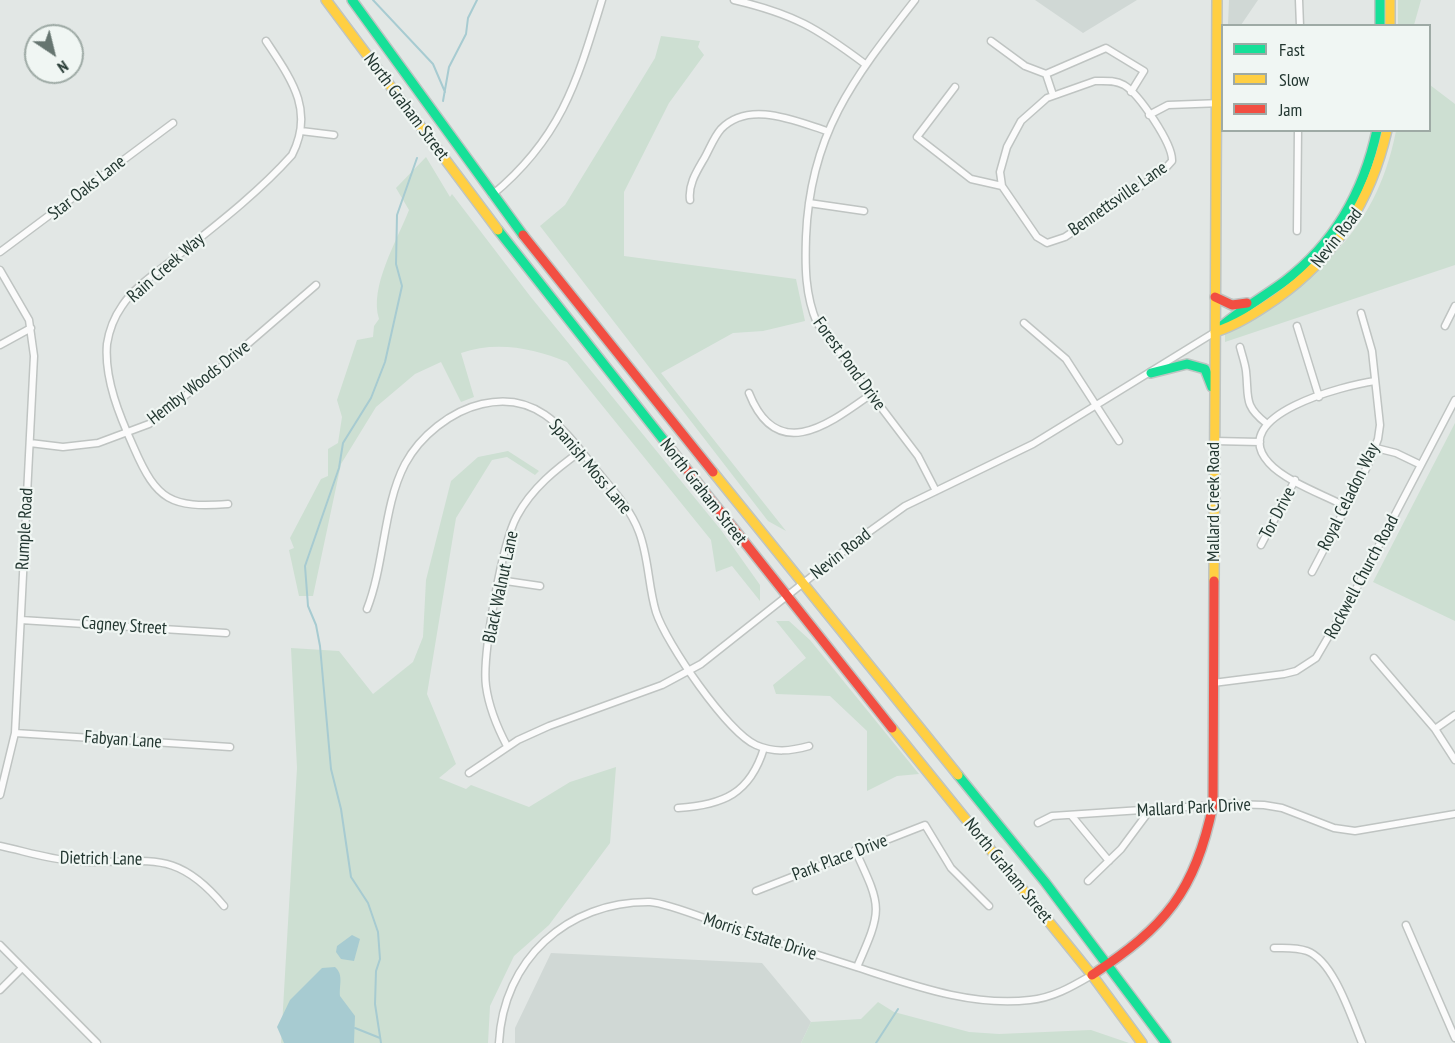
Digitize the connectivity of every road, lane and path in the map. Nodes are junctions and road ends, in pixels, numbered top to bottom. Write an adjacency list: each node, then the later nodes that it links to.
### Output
1 (326, 0): 75 (main road, North Graham Street)
2 (352, 0): 30 (main road, North Graham Street)
3 (602, 0): 30 (street)
4 (734, 0): 15 (street)
5 (915, 0): 15 (street, Forest Pond Drive)
6 (1217, 0): 20 (main road, Mallard Creek Road)
7 (1299, 0): 10 (street)
8 (1380, 0): 11 (main road)
9 (1390, 0): 12 (main road)
10 (1299, 24)
11 (1380, 24)
12 (1390, 24)
13 (266, 41): 23 (street, Rain Creek Way)
14 (991, 41): 16 (street)
15 (865, 64): 24 (street, Forest Pond Drive)
16 (1046, 74): 18 (street); 19 (street)
17 (955, 87): 29 (street)
18 (1131, 92): 19 (street); 21 (street, Bennettsville Lane)
19 (1053, 95): 29 (street)
20 (1219, 103): 21 (street); 38 (main road, Mallard Creek Road)
21 (1149, 115): 29 (street, Bennettsville Lane)
22 (173, 123): 35 (street, Star Oaks Lane)
23 (301, 131): 28 (street); 58 (street, Rain Creek Way)
24 (827, 131): 31 (street); 32 (street, Forest Pond Drive)
25 (1298, 132): 34 (street)
26 (1377, 132): 39 (main road, Nevin Road)
27 (1387, 132): 46 (main road, Nevin Road)
28 (334, 135)
29 (1002, 186)
30 (492, 195): 73 (main road, North Graham Street)
31 (690, 200)
32 (809, 203): 33 (street); 52 (street, Forest Pond Drive)
33 (864, 211)
34 (1297, 231)
35 (0, 252)
36 (0, 270): 45 (street, Rumple Road)
37 (316, 285): 58 (street, Hemby Woods Drive)
38 (1215, 297): 39 (main road); 46 (main road, Mallard Creek Road)
39 (1252, 302): 46 (main road, Nevin Road)
40 (1455, 306): 44 (street)
41 (1361, 313): 50 (street, Royal Celadon Way)
42 (1024, 323): 56 (street)
43 (1297, 326): 53 (street)
44 (1445, 326)
45 (31, 328): 47 (street); 62 (street, Rumple Road)
46 (1215, 332): 49 (street, Nevin Road); 54 (main road, Mallard Creek Road)
47 (0, 345)
48 (1240, 347): 57 (street)
49 (1151, 373): 54 (main road); 56 (street, Nevin Road)
50 (1375, 381): 53 (street); 63 (street, Royal Celadon Way)
51 (749, 393): 52 (street)
52 (870, 395): 67 (street, Forest Pond Drive)
53 (1319, 397): 57 (street)
54 (1215, 398): 60 (main road, Mallard Creek Road)
55 (1455, 400): 65 (street, Rockwell Church Road)
56 (1097, 405): 59 (street); 67 (street, Nevin Road)
57 (1266, 423): 61 (street)
58 (127, 434): 62 (street, Hemby Woods Drive); 68 (street, Rain Creek Way)
59 (1119, 441)
60 (1214, 441): 61 (street); 81 (main road, Mallard Creek Road)
61 (1260, 442): 66 (street)
62 (30, 443): 77 (street, Rumple Road)
63 (1376, 448): 65 (street); 69 (street, Royal Celadon Way)
64 (581, 451): 72 (street, Black Walnut Lane); 76 (street, Spanish Moss Lane); 80 (street, Spanish Moss Lane)
65 (1420, 465): 81 (street, Rockwell Church Road)
66 (1295, 480): 69 (street); 70 (street, Tor Drive)
67 (936, 491): 73 (street, Nevin Road)
68 (228, 504)
69 (1345, 506): 71 (street, Royal Celadon Way)
70 (1261, 545)
71 (1312, 572)
72 (499, 580): 74 (street); 85 (street, Black Walnut Lane)
73 (803, 584): 75 (street, Nevin Road); 108 (main road, North Graham Street)
74 (540, 586)
75 (787, 597): 80 (street, Nevin Road); 111 (main road, North Graham Street)
76 (367, 609)
77 (21, 620): 78 (street, Cagney Street); 84 (street, Rumple Road)
78 (226, 633)
79 (1374, 658): 83 (street)
80 (690, 670): 85 (street, Nevin Road); 88 (street, Spanish Moss Lane)
81 (1213, 683): 92 (main road, Mallard Creek Road)
82 (1455, 715): 83 (street)
83 (1435, 729): 89 (street)
84 (15, 733): 87 (street, Fabyan Lane); 91 (street, Rumple Road)
85 (507, 746): 90 (street, Nevin Road)
86 (809, 746): 88 (street, Spanish Moss Lane)
87 (230, 747)
88 (764, 748): 93 (street)
89 (1455, 760)
90 (469, 773)
91 (0, 795)
92 (1213, 805): 94 (street, Mallard Park Drive); 95 (street, Mallard Park Drive); 108 (main road, Mallard Creek Road)
93 (678, 808)
94 (1150, 810): 96 (street, Mallard Park Drive); 100 (street)
95 (1455, 814)
96 (1071, 815): 97 (street, Mallard Park Drive); 100 (street)
97 (1038, 823)
98 (0, 846): 103 (street, Dietrich Lane)
99 (855, 850): 102 (street, Park Place Drive); 104 (street, Park Place Drive); 109 (street)
100 (1109, 861): 101 (street)
101 (1088, 881)
102 (756, 891)
103 (224, 906)
104 (989, 906)
105 (1406, 925): 113 (street)
106 (0, 945): 110 (street)
107 (1274, 948): 118 (street)
108 (1109, 964): 111 (main road, Mallard Creek Road); 117 (main road)
109 (857, 967): 111 (street, Morris Estate Drive); 115 (street, Morris Estate Drive)
110 (21, 969): 112 (street); 114 (street)
111 (1092, 975): 116 (main road)
112 (0, 990)
113 (1455, 1038)
114 (97, 1043)
115 (499, 1043)
116 (1142, 1043)
117 (1166, 1043)
118 (1362, 1043)

